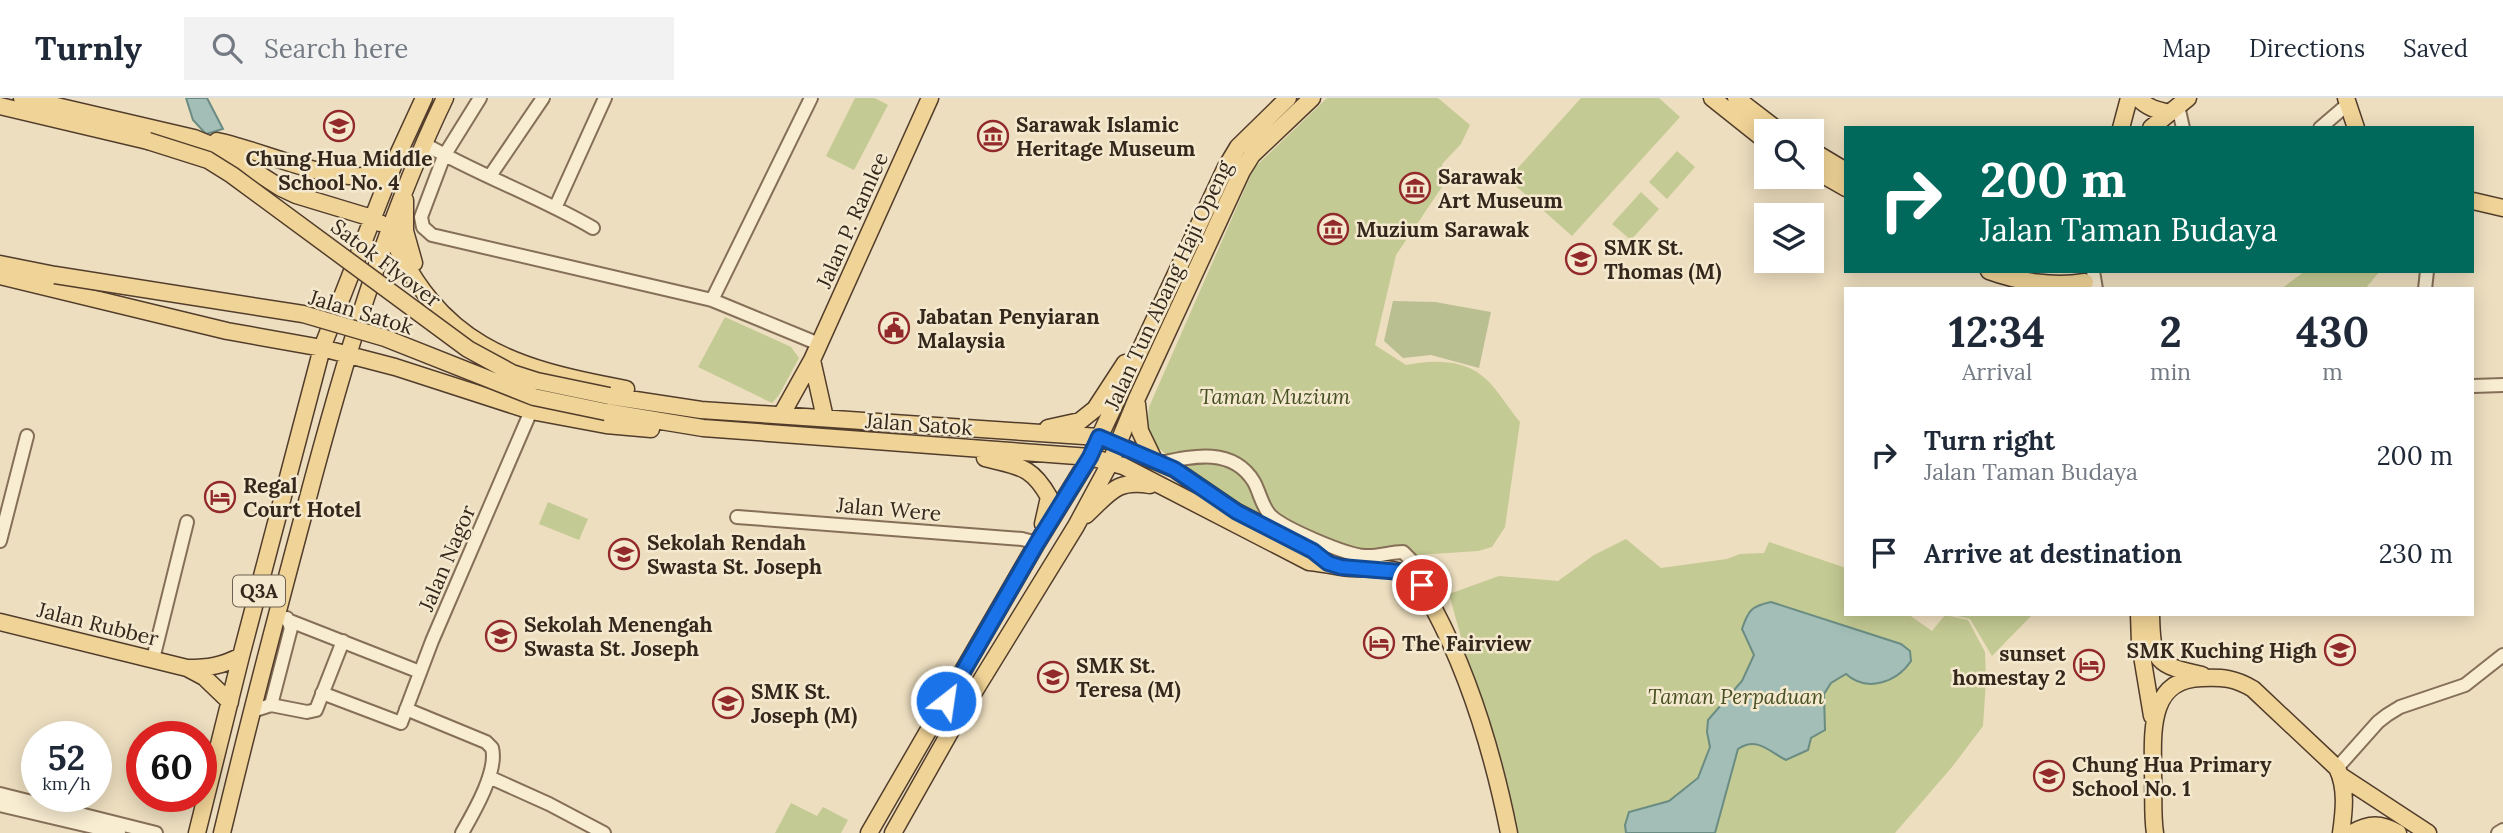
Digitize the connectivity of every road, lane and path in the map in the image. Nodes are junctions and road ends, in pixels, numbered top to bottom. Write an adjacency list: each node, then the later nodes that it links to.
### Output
1 (22, 98): 16 (main road)
2 (424, 98): 30 (main road)
3 (445, 98): 27 (main road)
4 (480, 98): 28 (street)
5 (542, 98): 33 (street)
6 (606, 98): 37 (street)
7 (811, 98): 50 (street)
8 (930, 98): 52 (main road, Jalan P. Ramlee)
9 (1288, 98): 51 (main road, Jalan Tun Abang Haji Openg)
10 (1312, 98): 58 (main road, Jalan Tun Abang Haji Openg)
11 (1712, 98): 25 (main road)
12 (1736, 98): 19 (main road)
13 (2129, 98): 20 (main road)
14 (2138, 98): 18 (main road)
15 (2347, 101): 23 (street); 24 (main road)
16 (52, 102): 26 (main road)
17 (0, 106): 59 (main road, Satok Flyover, bridge)
18 (2179, 106): 21 (main road); 22 (street)
19 (1763, 119)
20 (2122, 126)
21 (2154, 126)
22 (2183, 126)
23 (2322, 126)
24 (2355, 126)
25 (1754, 131)
26 (194, 138): 30 (main road); 39 (main road)
27 (423, 144): 28 (street); 34 (main road)
28 (444, 156): 33 (street); 50 (street)
29 (1824, 158): 31 (main road)
30 (395, 161): 39 (main road)
31 (1844, 171)
32 (1824, 175): 35 (main road)
33 (490, 176): 37 (street)
34 (405, 187): 41 (main road); 49 (main road)
35 (1844, 187)
36 (2474, 201): 38 (main road)
37 (556, 206): 40 (street)
38 (2503, 208)
39 (372, 218): 41 (main road); 53 (main road)
40 (593, 228)
41 (389, 230): 49 (main road, Jalan Satok); 54 (main road)
42 (0, 264): 59 (main road, Jalan Satok, bridge)
43 (1994, 273): 45 (main road)
44 (0, 276): 53 (main road, Jalan Satok)
45 (2007, 278): 47 (main road); 48 (main road)
46 (2089, 280): 47 (main road)
47 (2065, 282)
48 (2021, 287)
49 (423, 292): 61 (main road, Jalan Satok)
50 (712, 300): 52 (street)
51 (1159, 310): 65 (main road); 67 (main road, Jalan Tun Abang Haji Openg)
52 (819, 344): 55 (main road, Jalan P. Ramlee)
53 (322, 348): 54 (main road, Jalan Satok); 87 (main road, Q3A)
54 (346, 355): 60 (main road, Jalan Satok); 81 (main road)
55 (812, 360): 61 (main road, Jalan P. Ramlee); 63 (main road)
56 (2503, 385): 57 (street)
57 (2474, 386)
58 (1137, 398): 68 (main road, Jalan Tun Abang Haji Openg); 71 (main road)
59 (608, 404): 62 (main road, Jalan Satok); 64 (main road, Jalan Satok)
60 (531, 411): 64 (main road, Jalan Satok); 90 (street, Jalan Nagor)
61 (783, 412): 62 (main road, Jalan Satok)
62 (803, 416): 63 (main road, Jalan Satok)
63 (825, 418): 65 (main road, Jalan Satok)
64 (703, 428): 69 (main road, Jalan Satok)
65 (1025, 433): 67 (main road, Jalan Satok)
66 (27, 436): 77 (street)
67 (1099, 437): 68 (main road, Jalan Satok); 70 (main road, Jalan Tun Abang Haji Openg)
68 (1119, 445): 71 (main road, Jalan Satok); 72 (main road, Jalan Tun Abang Haji Openg)
69 (946, 448): 70 (main road, Jalan Satok); 78 (main road)
70 (1090, 457): 72 (main road, Jalan Satok); 78 (main road, Jalan Tun Abang Haji Openg)
71 (1158, 461): 79 (main road, Jalan Satok); 80 (street)
72 (1110, 463): 73 (main road, Jalan Satok); 76 (main road, Jalan Tun Abang Haji Openg)
73 (1163, 487): 76 (main road); 79 (main road, Jalan Satok)
74 (737, 517): 78 (street, Jalan Were)
75 (187, 522): 88 (street)
76 (1076, 526): 111 (main road, Jalan Tun Abang Haji Openg)
77 (0, 541)
78 (1037, 543): 110 (main road, Jalan Tun Abang Haji Openg)
79 (1328, 563): 80 (main road, Jalan Satok)
80 (1416, 580): 112 (main road)
81 (284, 615): 85 (street); 94 (street); 96 (main road)
82 (2139, 616): 97 (main road)
83 (2151, 616): 91 (main road)
84 (0, 622): 88 (main road, Jalan Rubber)
85 (343, 641): 90 (street); 92 (street)
86 (2503, 655): 98 (street)
87 (241, 656): 89 (main road, Jalan Rubber); 93 (main road, Q3A)
88 (153, 659): 89 (main road, Jalan Rubber)
89 (187, 668): 93 (main road, Jalan Rubber)
90 (420, 672): 95 (street, Jalan Nagor)
91 (2215, 677): 97 (main road); 98 (main road)
92 (322, 694): 94 (street); 95 (street, Jalan Nagor)
93 (230, 702): 103 (main road, Q3A)
94 (271, 705): 96 (street)
95 (407, 709): 99 (street)
96 (252, 711): 107 (main road)
97 (2153, 722): 104 (main road)
98 (2339, 772): 113 (main road); 116 (main road)
99 (489, 777): 102 (street); 108 (street)
100 (0, 794): 106 (street)
101 (0, 805): 105 (street)
102 (586, 829): 109 (street)
103 (196, 832)
104 (2154, 832)
105 (119, 833)
106 (156, 833)
107 (222, 833)
108 (462, 833)
109 (604, 833)
110 (869, 833)
111 (893, 833)
112 (1509, 833)
113 (2341, 833)
114 (2352, 833): 115 (main road)
115 (2398, 833)
116 (2428, 833)

